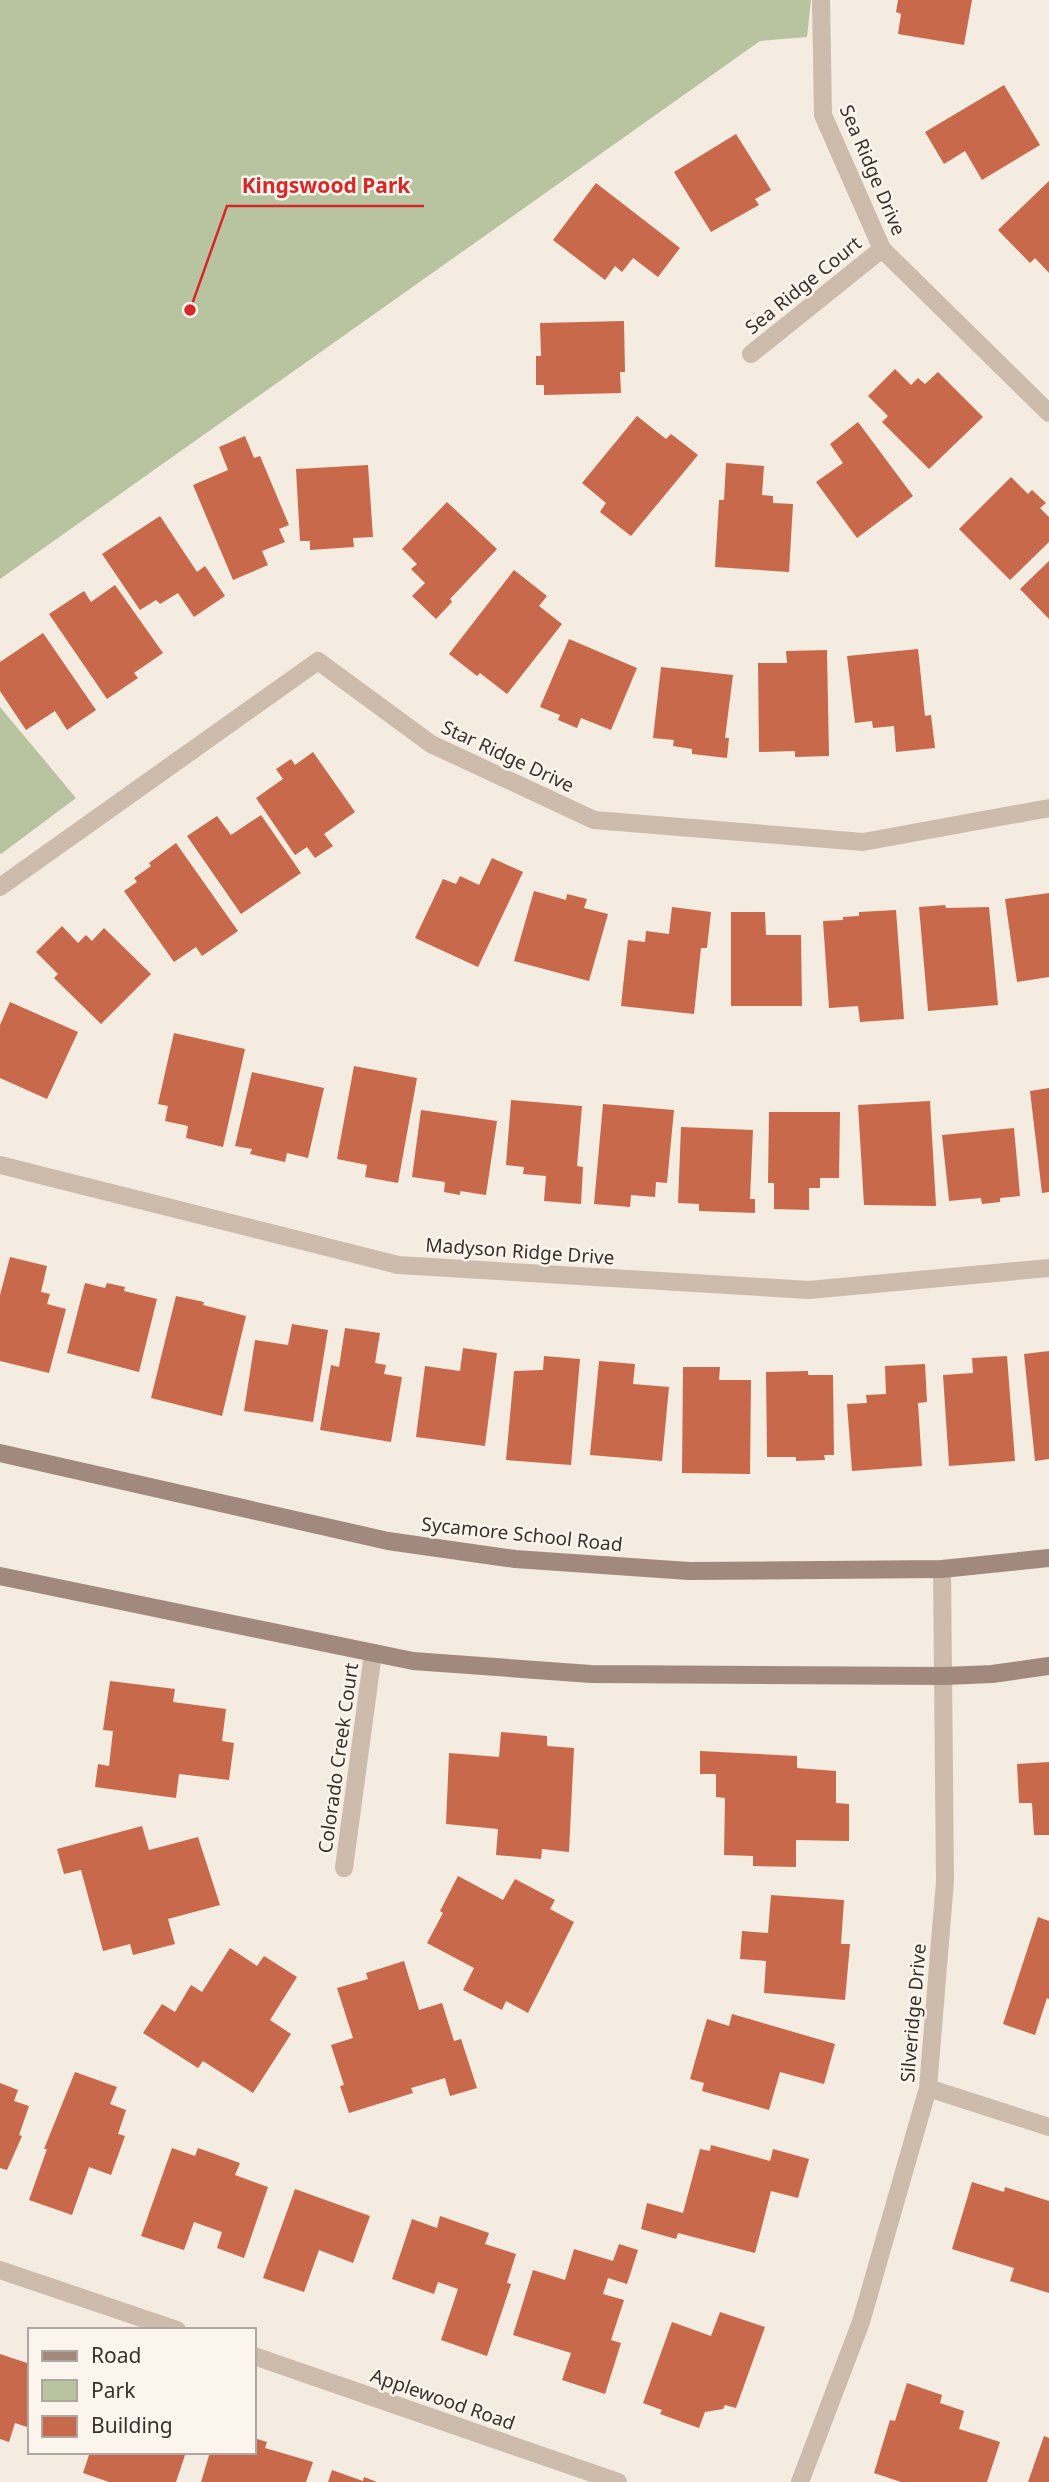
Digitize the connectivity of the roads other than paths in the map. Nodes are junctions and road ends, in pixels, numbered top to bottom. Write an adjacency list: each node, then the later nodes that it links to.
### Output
1 (821, 0): 2 (street, Sea Ridge Drive)
2 (881, 249): 3 (street, Sea Ridge Court); 4 (street, Sea Ridge Drive)
3 (751, 354)
4 (1049, 413)
5 (1049, 808): 6 (street, Star Ridge Drive)
6 (0, 887)
7 (0, 1165): 8 (street, Madyson Ridge Drive)
8 (1049, 1268)
9 (0, 1453): 11 (main road, Sycamore School Road)
10 (1049, 1558): 11 (main road, Sycamore School Road)
11 (942, 1569): 15 (street, Silveridge Drive)
12 (0, 1576): 13 (main road)
13 (373, 1653): 15 (main road); 16 (street, Colorado Creek Court)
14 (1049, 1665): 15 (main road)
15 (945, 1676): 17 (street, Silveridge Drive)
16 (344, 1868)
17 (928, 2088): 18 (street); 23 (street, Silveridge Drive)
18 (1049, 2127)
19 (0, 2270): 20 (street)
20 (171, 2328)
21 (256, 2357): 22 (street, Applewood Road)
22 (618, 2482)
23 (800, 2482)

